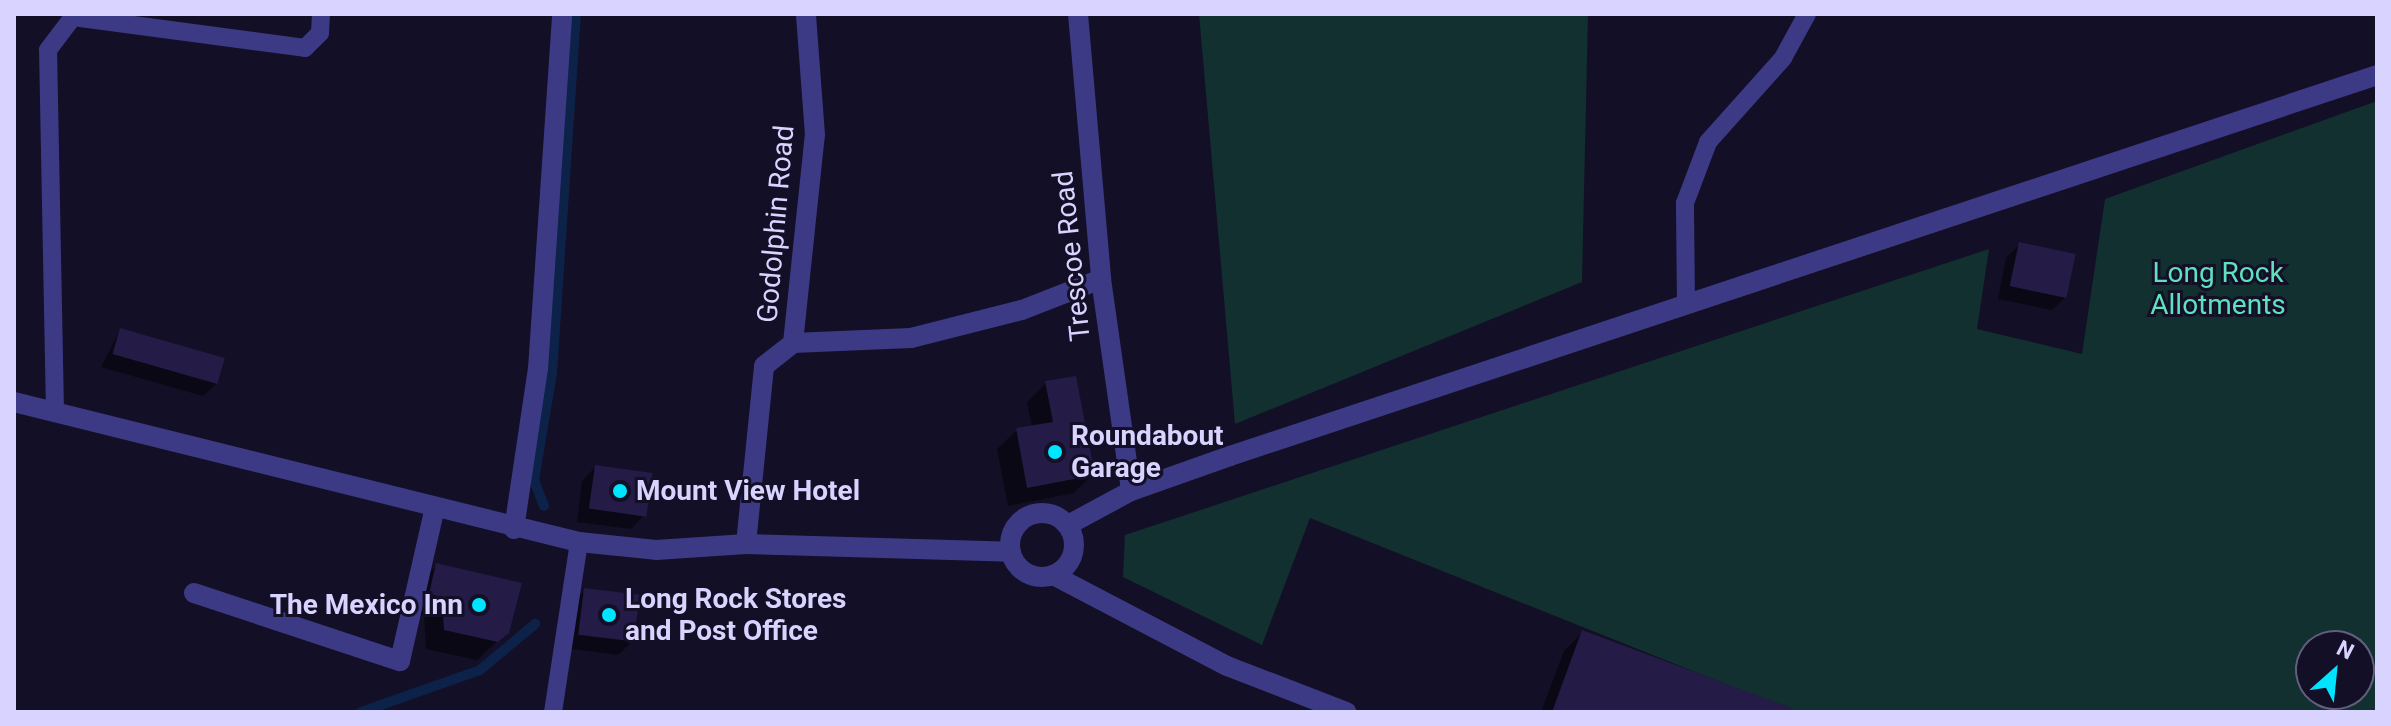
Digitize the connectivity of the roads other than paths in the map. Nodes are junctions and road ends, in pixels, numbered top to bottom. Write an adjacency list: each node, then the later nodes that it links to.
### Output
1 (321, 14): 11 (lane)
2 (562, 14): 15 (street)
3 (806, 14): 9 (street, Godolphin Road)
4 (1078, 14): 7 (street, Trescoe Road)
5 (1807, 14): 8 (lane)
6 (2377, 75): 8 (street)
7 (1101, 279): 9 (street); 12 (street, Trescoe Road)
8 (1686, 304): 12 (street)
9 (793, 343): 17 (street)
10 (14, 402): 11 (street)
11 (55, 412): 13 (street)
12 (1131, 491): 14 (street)
13 (435, 507): 15 (street); 20 (street)
14 (1068, 525): 18 (street); 19 (street)
15 (514, 529): 16 (street)
16 (579, 542): 17 (street); 21 (lane)
17 (746, 544): 18 (street)
18 (1011, 552): 19 (street)
19 (1053, 575): 22 (street)
20 (194, 593)
21 (553, 712)
22 (1346, 712)

